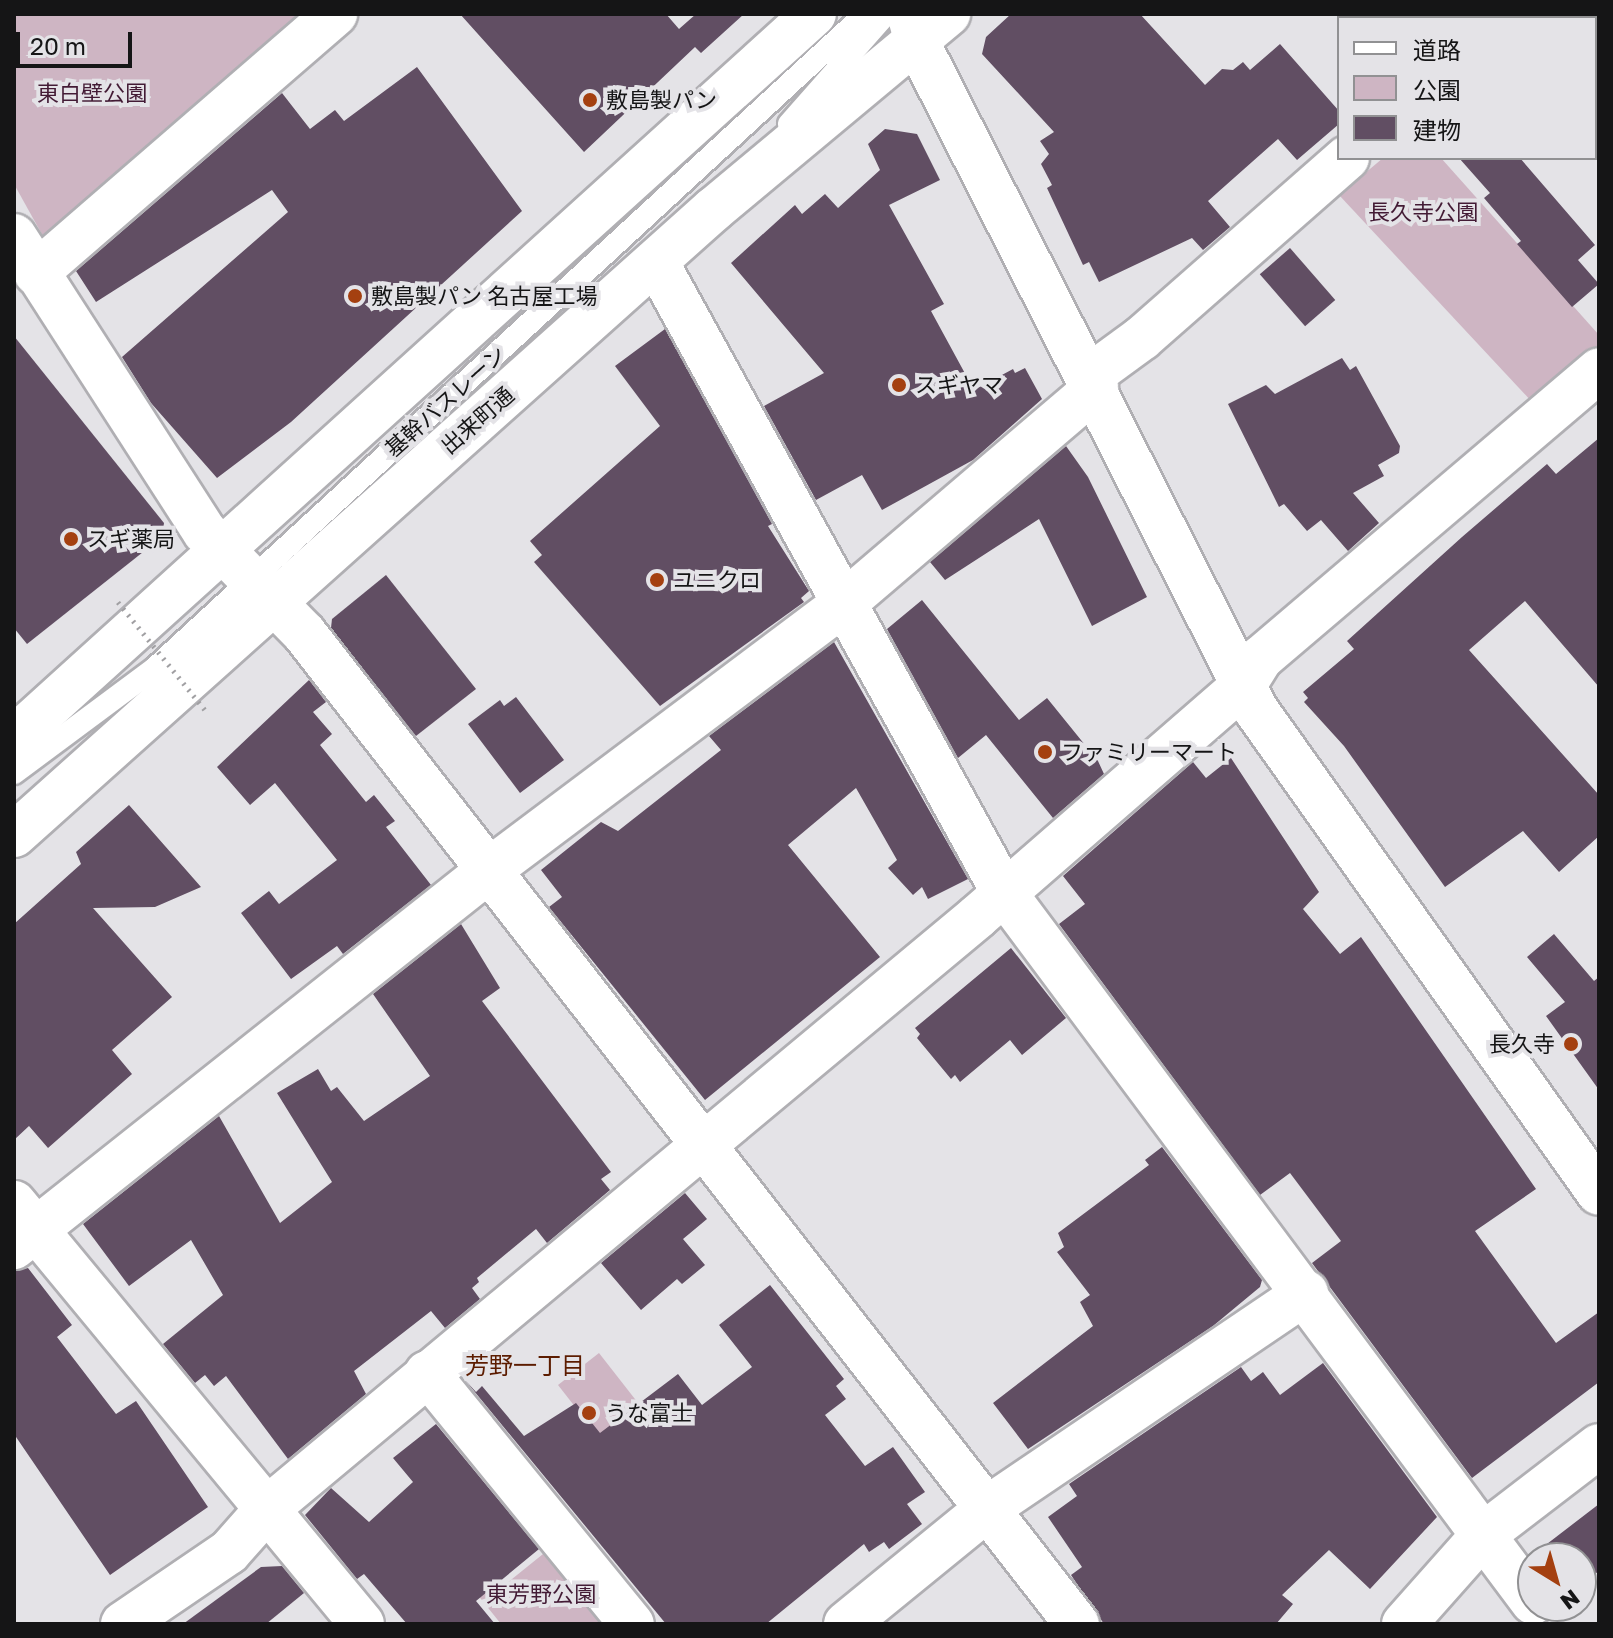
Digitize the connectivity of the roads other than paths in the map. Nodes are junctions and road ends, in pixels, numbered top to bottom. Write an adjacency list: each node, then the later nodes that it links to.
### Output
1 (335, 14): 8 (street)
2 (814, 14): 11 (street, 出来町通)
3 (865, 14): 11 (lane, 基幹バスレーン)
4 (915, 21): 7 (street, 出来町通); 10 (street)
5 (1345, 160): 10 (street)
6 (14, 236): 8 (street)
7 (656, 262): 11 (street, 出来町通); 12 (street)
8 (36, 273): 11 (street)
9 (1599, 370): 13 (street)
10 (1093, 382): 12 (street); 13 (street)
11 (249, 576): 14 (street, 出来町通); 15 (lane, 基幹バスレーン); 16 (street, 出来町通); 17 (street)
12 (843, 604): 17 (street); 18 (street)
13 (1244, 685): 18 (street); 20 (street)
14 (14, 738)
15 (14, 773)
16 (14, 835)
17 (488, 871): 19 (street); 21 (street)
18 (1003, 891): 19 (street); 22 (street)
19 (701, 1146): 23 (street); 26 (street)
20 (1599, 1193)
21 (22, 1227): 25 (street)
22 (1306, 1293): 26 (street); 27 (street)
23 (427, 1373): 25 (street); 31 (street)
24 (1599, 1446): 27 (street)
25 (268, 1508): 29 (street); 30 (street)
26 (988, 1508): 32 (street); 33 (street)
27 (1483, 1535): 28 (street); 34 (street)
28 (1517, 1581)
29 (123, 1624)
30 (362, 1624)
31 (632, 1624)
32 (846, 1624)
33 (1077, 1624)
34 (1404, 1624)

